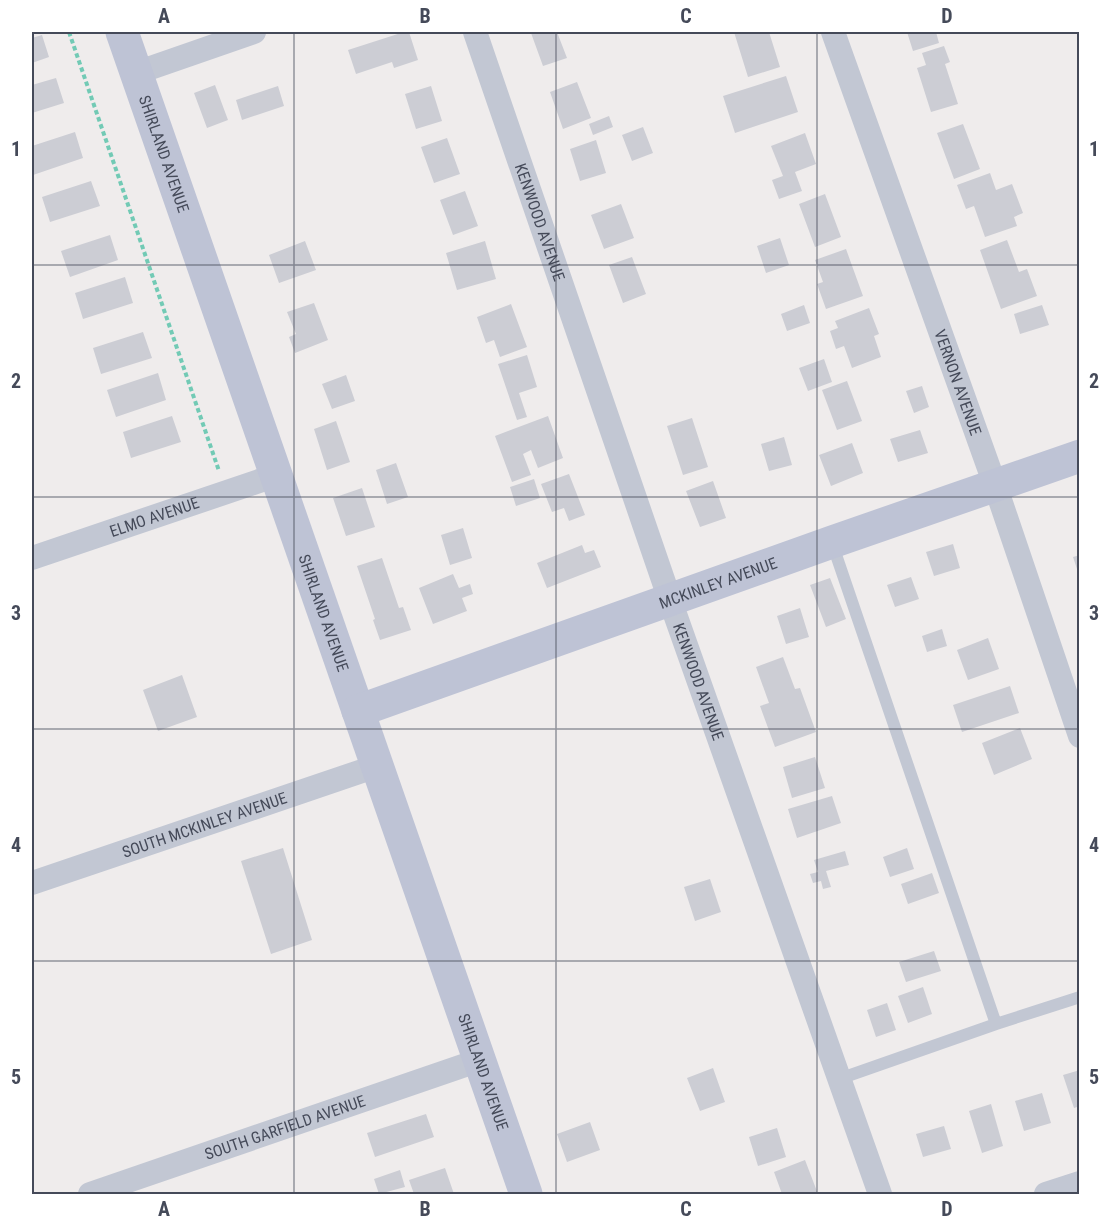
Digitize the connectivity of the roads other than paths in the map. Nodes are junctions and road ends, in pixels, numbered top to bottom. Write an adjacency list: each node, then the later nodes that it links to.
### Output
1 (123, 32): 5 (street, SHIRLAND AVENUE)
2 (254, 32): 5 (street)
3 (475, 32): 11 (street, KENWOOD AVENUE)
4 (832, 32): 8 (street, VERNON AVENUE)
5 (136, 73): 7 (street, SHIRLAND AVENUE)
6 (1080, 456): 8 (street, MCKINLEY AVENUE)
7 (277, 475): 10 (street, ELMO AVENUE); 12 (street, SHIRLAND AVENUE)
8 (994, 485): 9 (street, MCKINLEY AVENUE); 13 (street, VERNON AVENUE)
9 (832, 542): 11 (street, MCKINLEY AVENUE); 17 (lane)
10 (32, 558)
11 (670, 600): 12 (street, MCKINLEY AVENUE); 19 (street, KENWOOD AVENUE)
12 (358, 711): 14 (street, SHIRLAND AVENUE)
13 (1080, 736)
14 (377, 766): 15 (street, SOUTH MCKINLEY AVENUE); 18 (street, SHIRLAND AVENUE)
15 (32, 883)
16 (1080, 997): 17 (lane)
17 (996, 1024): 19 (lane)
18 (480, 1060): 21 (street, SOUTH GARFIELD AVENUE); 22 (street, SHIRLAND AVENUE)
19 (839, 1079): 23 (street, KENWOOD AVENUE)
20 (1080, 1183): 24 (street)
21 (90, 1194)
22 (526, 1194)
23 (880, 1194)
24 (1046, 1194)

